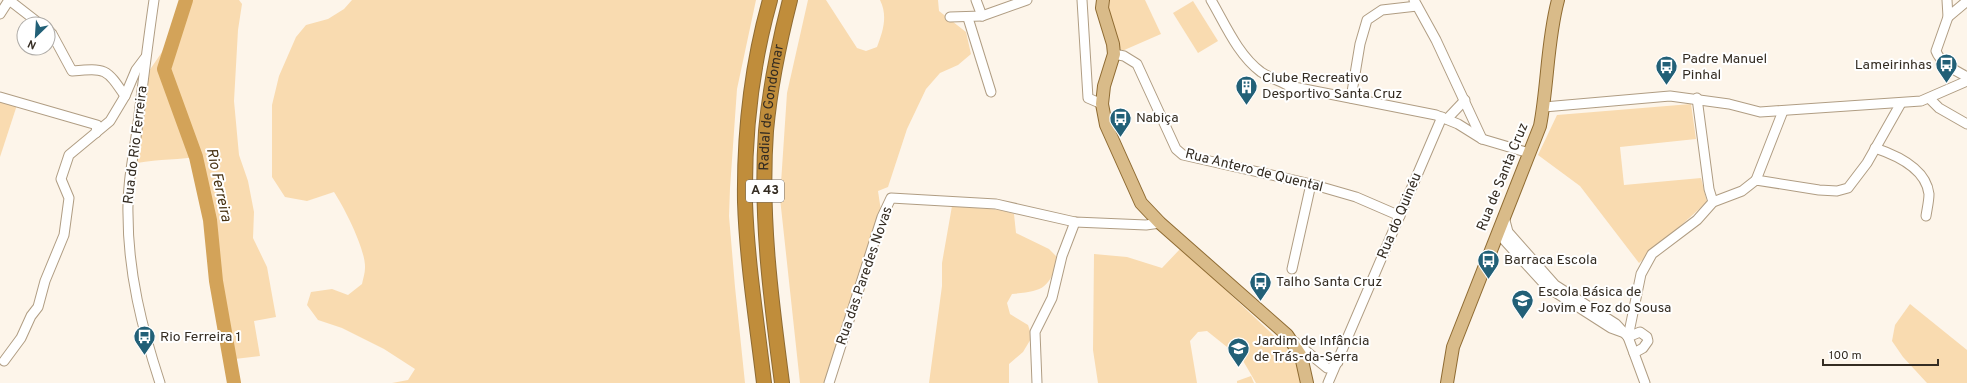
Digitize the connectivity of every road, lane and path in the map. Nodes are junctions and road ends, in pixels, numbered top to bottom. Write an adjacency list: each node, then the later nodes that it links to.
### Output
1 (9, 0): 14 (street); 15 (street)
2 (154, 0): 22 (street, Rua do Rio Ferreira)
3 (770, 0): 63 (highway, Radial de Gondomar / A 43)
4 (790, 0): 64 (highway, Radial de Gondomar / A 43)
5 (976, 0): 16 (street)
6 (1027, 0): 16 (street)
7 (1082, 0): 33 (street)
8 (1103, 0): 21 (main road)
9 (1212, 0): 28 (street)
10 (1558, 0): 34 (main road, Rua de Santa Cruz)
11 (1947, 0): 18 (street)
12 (1967, 2): 18 (street)
13 (1416, 3): 28 (street); 31 (street)
14 (0, 14)
15 (30, 16)
16 (982, 16): 19 (street)
17 (950, 17): 19 (street)
18 (1948, 17): 23 (street)
19 (968, 18): 25 (street)
20 (56, 41): 26 (street)
21 (1114, 54): 33 (main road); 43 (street, Rua Antero de Quental)
22 (146, 57): 26 (street); 62 (street, Rua do Rio Ferreira)
23 (1967, 77)
24 (1967, 81): 30 (street)
25 (991, 92)
26 (125, 96): 38 (street)
27 (0, 97): 38 (street)
28 (1351, 98): 36 (street)
29 (1697, 98): 34 (street); 35 (street); 44 (street)
30 (1930, 99): 32 (street); 37 (street)
31 (1465, 100): 36 (street); 39 (street)
32 (1901, 103): 35 (street); 40 (street)
33 (1102, 104): 49 (main road)
34 (1544, 107): 41 (main road, Rua de Santa Cruz)
35 (1783, 111): 42 (street)
36 (1445, 118): 39 (street); 45 (street, Rua do Quinéu)
37 (1967, 124)
38 (96, 133): 61 (street)
39 (1482, 139): 41 (street)
40 (1875, 148): 42 (street); 47 (street)
41 (1529, 153): 46 (main road, Rua de Santa Cruz)
42 (1756, 180): 44 (street)
43 (1311, 184): 45 (street, Rua Antero de Quental); 54 (street)
44 (1713, 202): 55 (street)
45 (1400, 216): 59 (street, Rua do Quinéu)
46 (1504, 216): 50 (main road, Rua de Santa Cruz); 51 (street)
47 (1926, 216)
48 (1075, 222): 49 (street, Rua das Paredes Novas); 65 (street, Rua das Paredes Novas); 66 (street)
49 (1160, 223): 56 (main road)
50 (1498, 234): 51 (street); 52 (street); 53 (main road, Rua de Santa Cruz)
51 (1514, 239): 55 (street)
52 (1511, 249): 53 (street); 55 (street)
53 (1488, 255): 69 (main road, Rua de Santa Cruz)
54 (1292, 269)
55 (1625, 334): 57 (street); 57 (street)
56 (1287, 335): 58 (street); 60 (main road)
57 (1634, 353): 70 (street)
58 (1315, 359): 59 (street); 60 (street)
59 (1338, 360): 68 (street, Rua do Quinéu)
60 (1302, 361): 67 (main road)
61 (4, 362)
62 (160, 383)
63 (764, 383)
64 (782, 383)
65 (829, 383)
66 (1038, 383)
67 (1307, 383)
68 (1328, 383)
69 (1447, 383)
70 (1645, 383)

